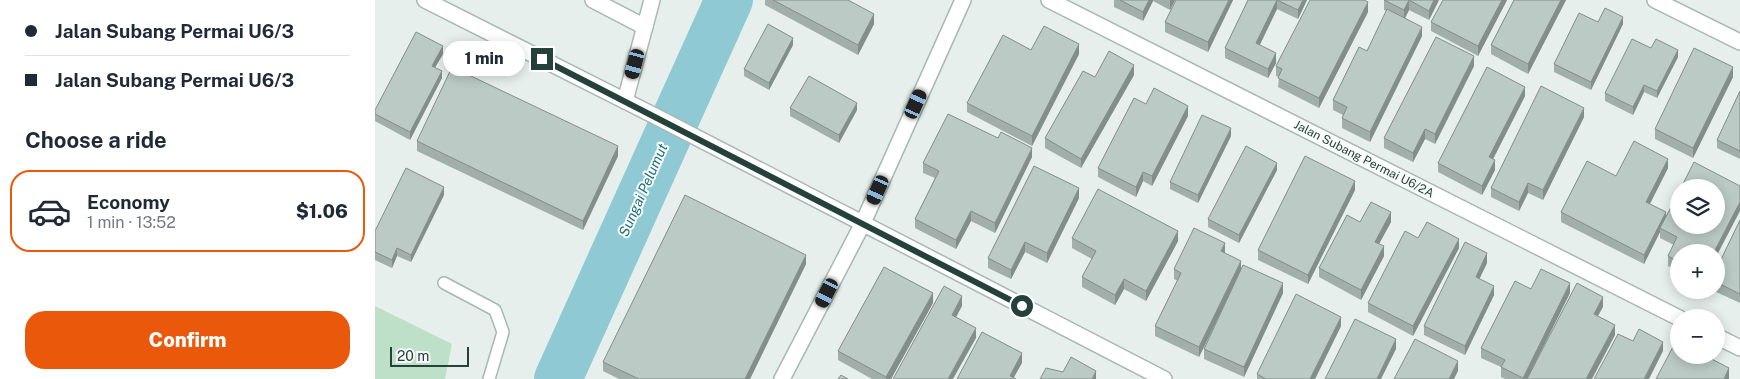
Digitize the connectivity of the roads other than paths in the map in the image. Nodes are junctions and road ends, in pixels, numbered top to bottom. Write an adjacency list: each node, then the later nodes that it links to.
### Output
1 (425, 0): 9 (street)
2 (593, 0): 7 (street)
3 (652, 0): 7 (street)
4 (963, 0): 10 (street)
5 (1049, 0): 12 (street, Jalan Subang Permai U6/2A)
6 (1655, 0): 8 (street)
7 (645, 27): 9 (street)
8 (1740, 42)
9 (625, 101): 10 (street)
10 (862, 225): 16 (street); 17 (street)
11 (444, 283): 15 (lane)
12 (1670, 313)
13 (1725, 340): 14 (street)
14 (1740, 348)
15 (489, 379)
16 (782, 379)
17 (1164, 379)

